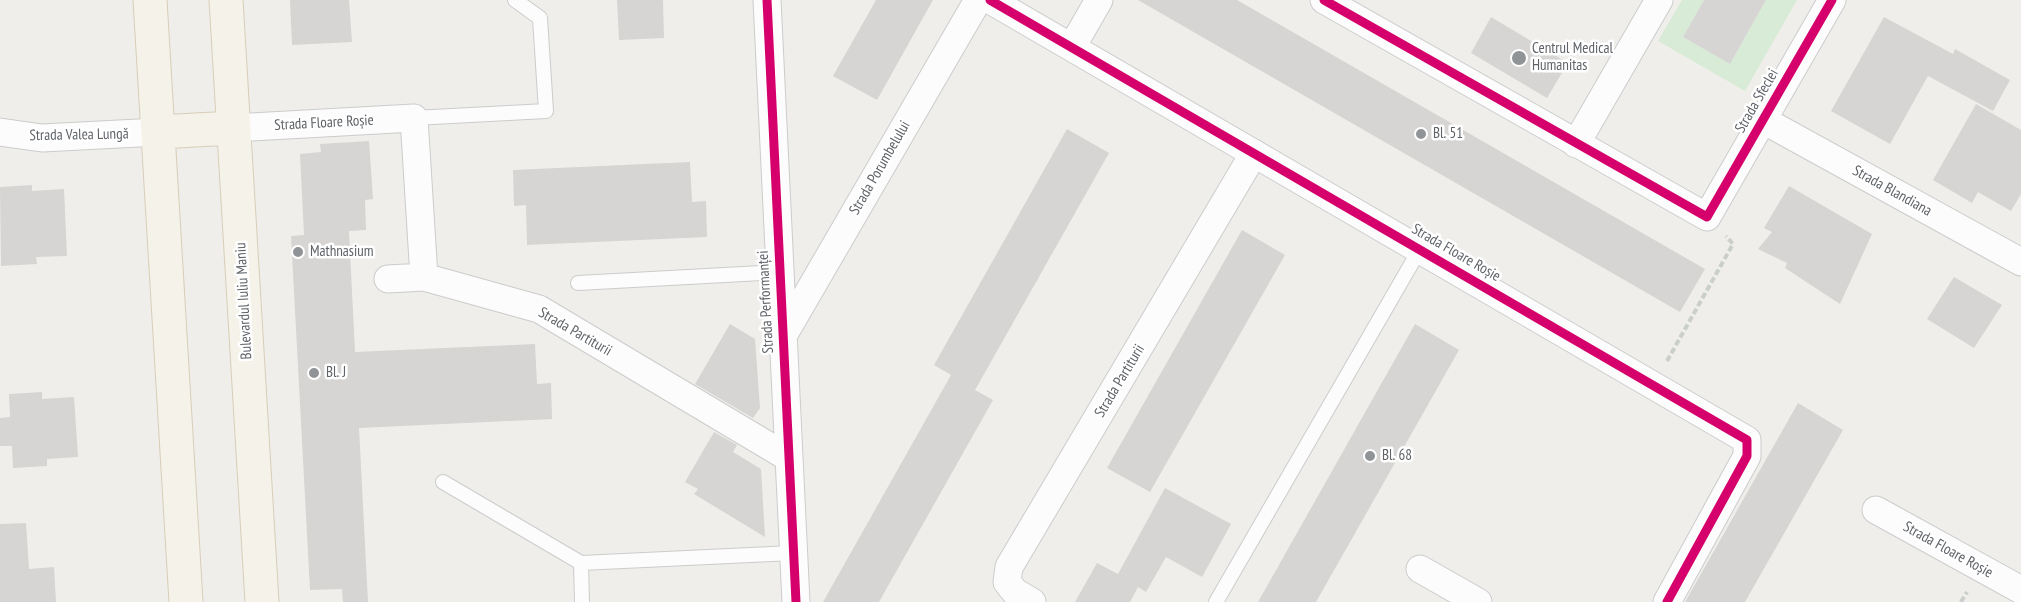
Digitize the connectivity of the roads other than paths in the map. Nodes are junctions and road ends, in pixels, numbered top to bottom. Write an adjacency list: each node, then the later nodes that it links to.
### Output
1 (150, 0): 16 (main road)
2 (226, 0): 14 (main road, Bulevardul Iuliu Maniu)
3 (516, 0): 12 (lane)
4 (766, 0): 21 (street, Strada Performanței)
5 (978, 0): 25 (street, Strada Porumbelului)
6 (990, 0): 11 (street, Strada Floare Roșie)
7 (1099, 0): 11 (street)
8 (1324, 0): 17 (street)
9 (1659, 0): 17 (street)
10 (1832, 0): 13 (street, Strada Sfeclei)
11 (1072, 47): 18 (street, Strada Floare Roșie)
12 (414, 118): 14 (street, Strada Floare Roșie); 22 (street)
13 (1763, 120): 17 (street, Strada Sfeclei); 20 (street, Strada Blandiana)
14 (233, 128): 16 (main road); 34 (main road, Bulevardul Iuliu Maniu)
15 (0, 132): 16 (street, Strada Valea Lungă)
16 (158, 132): 33 (main road)
17 (1576, 144)
18 (1254, 153): 19 (street, Strada Floare Roșie); 37 (street, Strada Partiturii)
19 (1420, 249): 38 (lane); 40 (street, Strada Floare Roșie)
20 (2021, 262)
21 (780, 272): 24 (lane); 25 (street, Strada Performanței)
22 (424, 277): 23 (street, Strada Partiturii); 26 (street, Strada Partiturii)
23 (388, 279)
24 (578, 283)
25 (783, 336): 26 (street, Strada Performanței)
26 (789, 458): 29 (street, Strada Performanței)
27 (443, 482): 30 (lane)
28 (1876, 510): 32 (street, Strada Floare Roșie)
29 (793, 553): 30 (lane); 36 (street, Strada Performanței)
30 (580, 563): 35 (lane)
31 (1420, 569): 39 (street)
32 (2021, 591)
33 (186, 602)
34 (262, 602)
35 (582, 602)
36 (795, 602)
37 (1032, 602)
38 (1216, 602)
39 (1478, 602)
40 (1667, 602)

